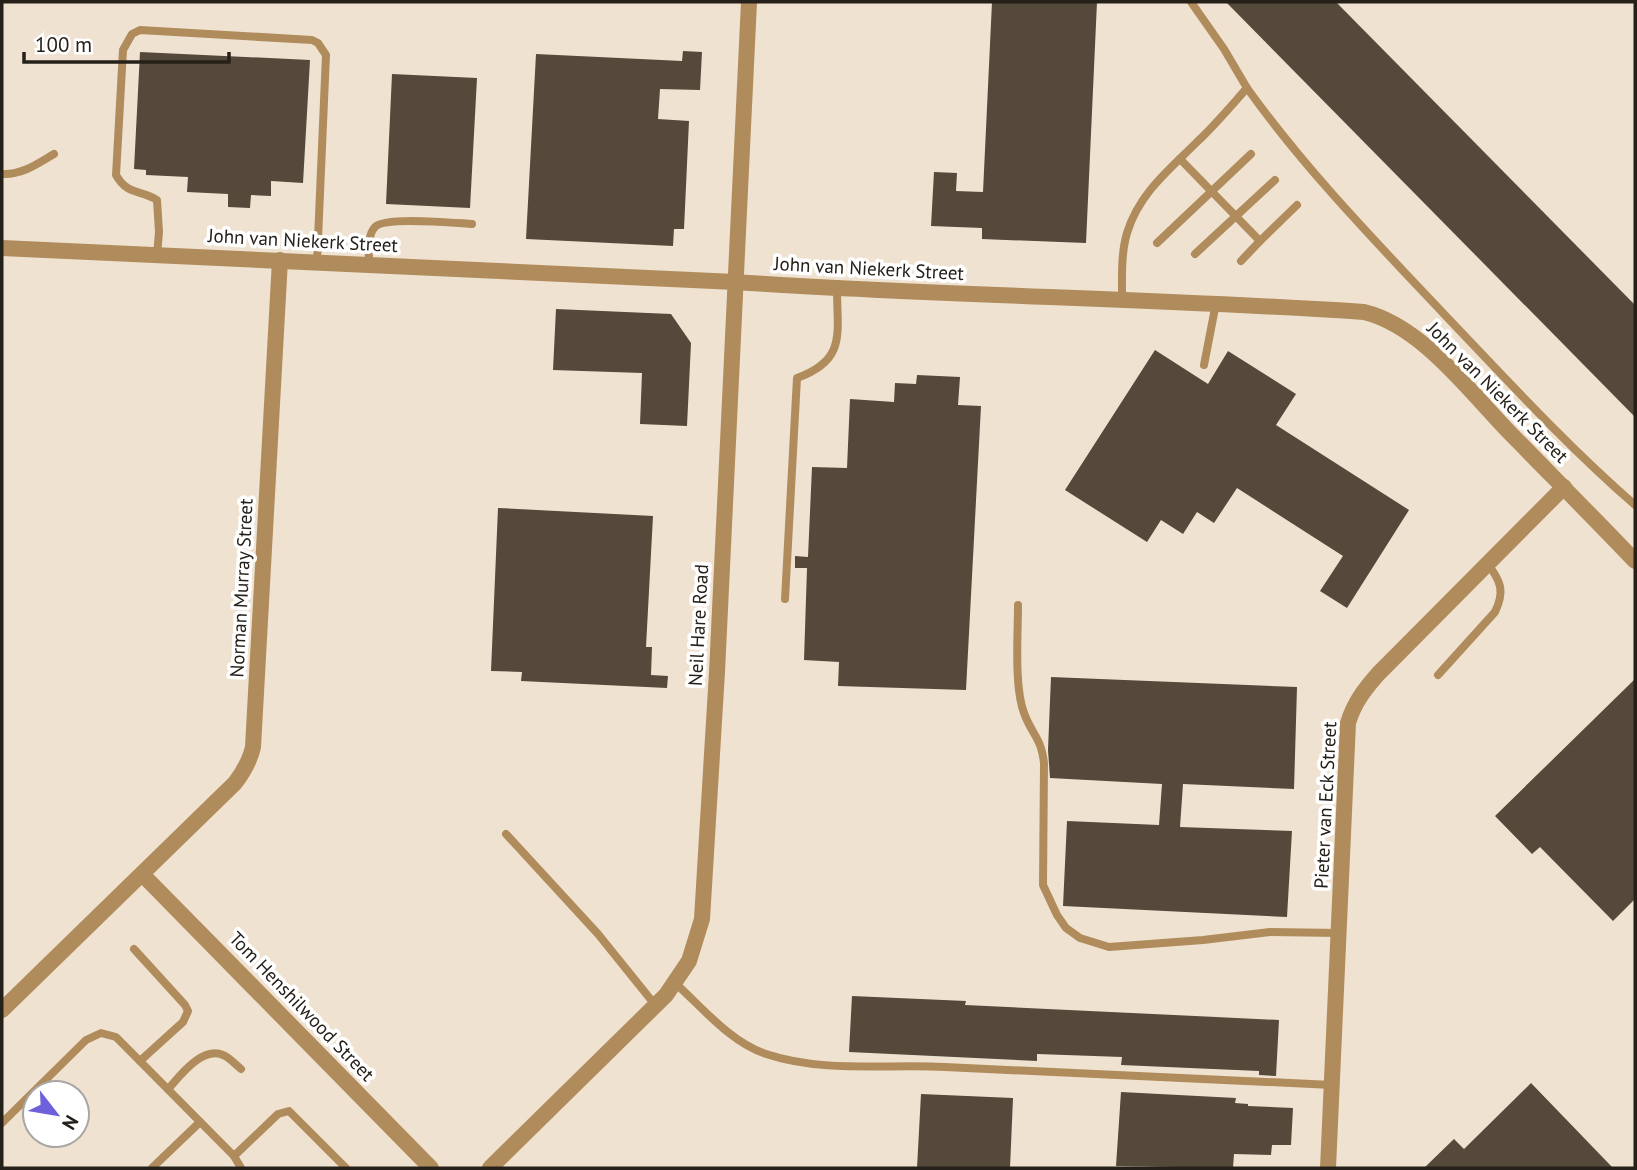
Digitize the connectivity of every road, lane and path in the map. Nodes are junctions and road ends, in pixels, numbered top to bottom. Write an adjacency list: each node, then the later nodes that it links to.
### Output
1 (749, 2): 22 (street, Neil Hare Road)
2 (1191, 2): 3 (lane)
3 (1247, 88): 6 (lane); 28 (lane)
4 (54, 154): 7 (lane)
5 (1251, 154): 9 (lane)
6 (1180, 159): 9 (lane); 24 (lane)
7 (2, 174)
8 (1275, 180): 11 (lane)
9 (1210, 192): 11 (lane); 14 (lane)
10 (1297, 205): 13 (lane)
11 (1234, 217): 13 (lane); 16 (lane)
12 (472, 224): 21 (lane)
13 (1260, 241): 19 (lane)
14 (1157, 243)
15 (2, 248): 17 (street, John van Niekerk Street)
16 (1195, 254)
17 (157, 255): 18 (street, John van Niekerk Street); 20 (lane)
18 (280, 260): 20 (street, John van Niekerk Street); 35 (street, Norman Murray Street)
19 (1241, 261)
20 (317, 262): 21 (street, John van Niekerk Street)
21 (369, 264): 22 (street, John van Niekerk Street)
22 (735, 282): 23 (street, John van Niekerk Street); 38 (street, Neil Hare Road)
23 (837, 289): 24 (street, John van Niekerk Street); 31 (lane)
24 (1122, 298): 25 (street, John van Niekerk Street)
25 (1216, 303): 26 (lane); 27 (street, John van Niekerk Street)
26 (1204, 365)
27 (1563, 487): 29 (street, John van Niekerk Street); 30 (street, Pieter van Eck Street)
28 (1635, 505)
29 (1635, 561)
30 (1488, 564): 33 (lane); 36 (street, Pieter van Eck Street)
31 (785, 599)
32 (1018, 605): 36 (lane)
33 (1438, 676)
34 (506, 834): 39 (lane)
35 (142, 874): 40 (street, Norman Murray Street); 51 (street, Tom Henshilwood Street)
36 (1340, 933): 43 (street, Pieter van Eck Street)
37 (134, 949): 41 (lane)
38 (675, 983): 39 (street, Neil Hare Road); 43 (lane)
39 (656, 1006): 52 (street, Neil Hare Road)
40 (2, 1010)
41 (140, 1061): 44 (lane); 46 (lane)
42 (241, 1069): 44 (lane)
43 (1332, 1085): 53 (street, Pieter van Eck Street)
44 (167, 1089): 45 (lane)
45 (200, 1122): 47 (lane); 48 (lane)
46 (2, 1123)
47 (234, 1156): 49 (lane); 50 (lane)
48 (152, 1168)
49 (241, 1168)
50 (346, 1168)
51 (430, 1168)
52 (490, 1168)
53 (1328, 1168)

